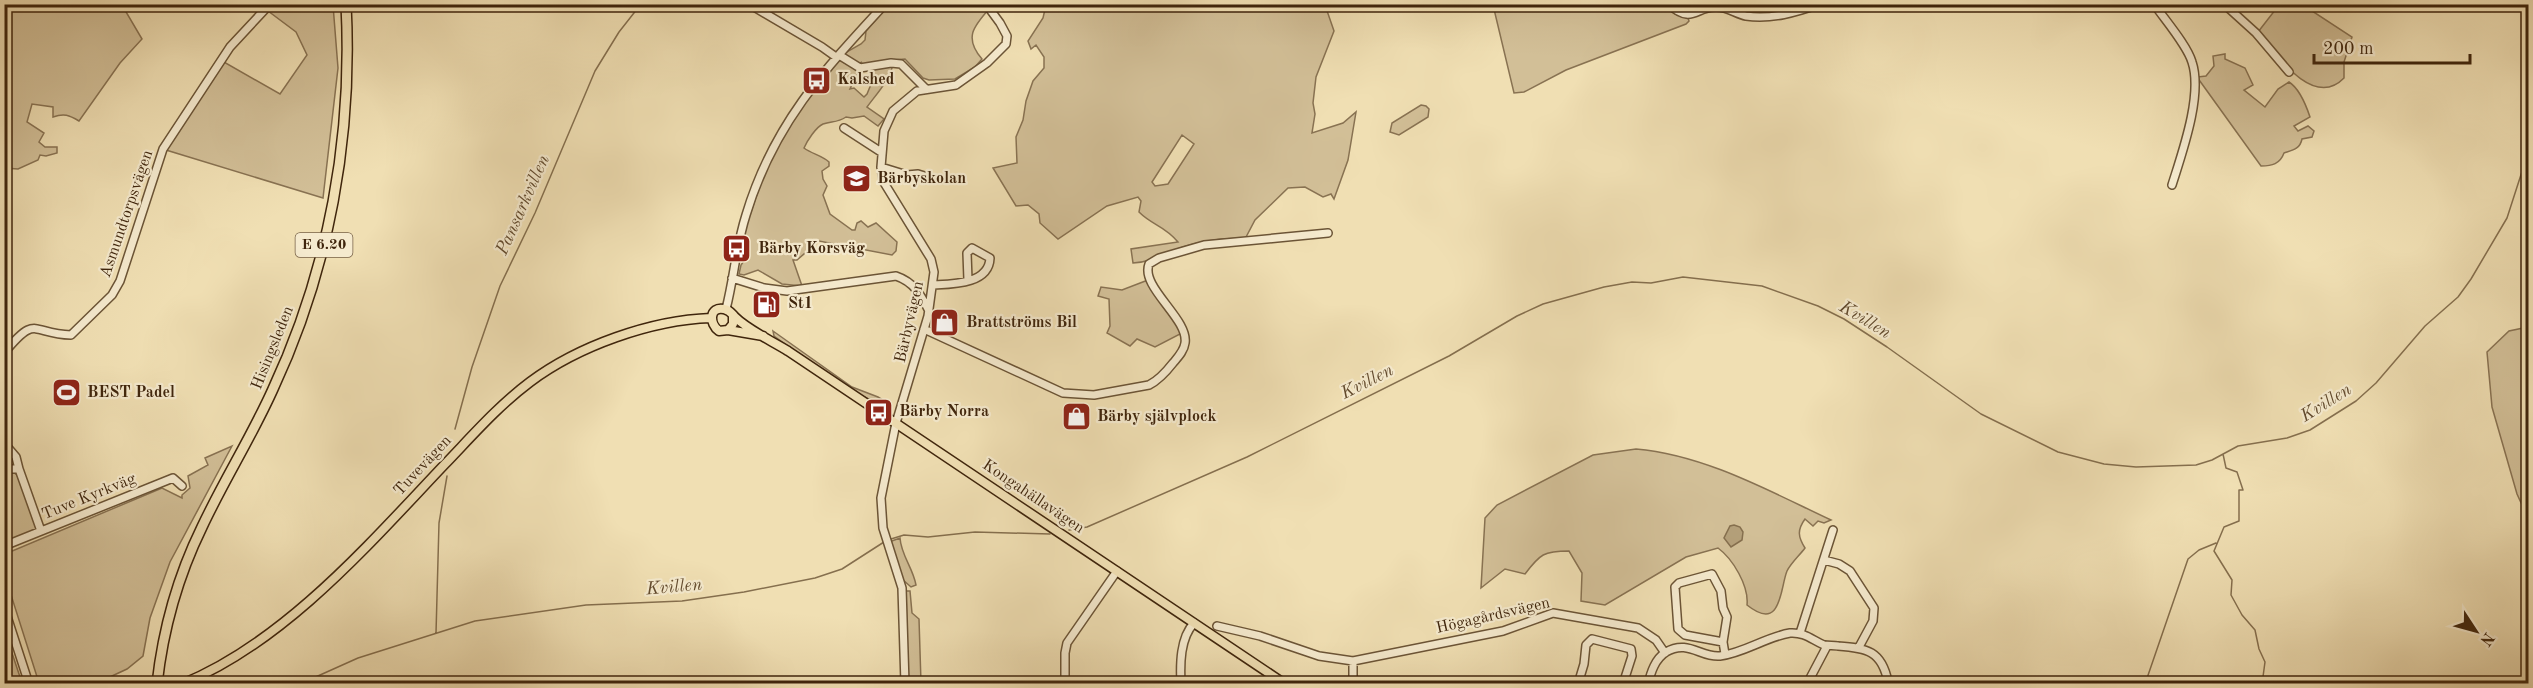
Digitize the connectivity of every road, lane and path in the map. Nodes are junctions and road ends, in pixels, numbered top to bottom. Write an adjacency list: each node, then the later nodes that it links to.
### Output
1 (270, 4): 28 (street, Asmundtorpsvägen)
2 (346, 4): 51 (highway, Hisingsleden / E 6.20)
3 (749, 4): 10 (street)
4 (885, 4): 10 (street)
5 (986, 4): 12 (street)
6 (1668, 4): 7 (street)
7 (1820, 4)
8 (2154, 4): 17 (street)
9 (2224, 4): 11 (street)
10 (837, 56): 12 (street); 19 (street)
11 (2289, 72)
12 (926, 89): 14 (street, Bärbyvägen)
13 (844, 128): 14 (street)
14 (881, 152): 15 (street, Bärbyvägen)
15 (881, 167): 16 (street); 21 (street, Bärbyvägen)
16 (934, 179)
17 (2172, 185)
18 (1328, 233): 25 (street)
19 (732, 278): 22 (street); 23 (street)
20 (968, 280): 20 (street); 21 (street)
21 (934, 285): 22 (street, Bärbyvägen)
22 (929, 311): 25 (street, Bärbyvägen)
23 (730, 312): 24 (main road); 26 (main road); 27 (main road, Kongahällavägen)
24 (711, 318): 26 (main road, Kongahällavägen); 52 (main road, Tuvevägen)
25 (924, 329): 29 (street, Bärbyvägen)
26 (728, 330): 27 (main road, Kongahällavägen)
27 (763, 336): 29 (main road, Kongahällavägen)
28 (4, 353)
29 (896, 423): 38 (main road, Kongahällavägen); 53 (street)
30 (4, 443): 32 (street)
31 (4, 469): 32 (street)
32 (19, 469): 35 (street)
33 (182, 486): 35 (street, Tuve Kyrkväg)
34 (1833, 530): 37 (street)
35 (41, 531): 36 (street, Tuve Kyrkväg)
36 (4, 546)
37 (1824, 560): 42 (street); 45 (street)
38 (1117, 571): 40 (main road, Kongahällavägen); 54 (street)
39 (4, 607): 50 (street)
40 (1194, 623): 55 (street); 56 (main road, Kongahällavägen)
41 (1217, 626): 48 (street, Högagårdsvägen)
42 (1800, 633): 44 (street); 47 (street)
43 (1723, 642): 43 (street); 47 (street)
44 (1827, 646): 45 (street); 61 (street)
45 (1859, 648): 49 (street)
46 (1665, 653): 47 (street); 48 (street, Högagårdsvägen); 60 (street)
47 (1725, 654)
48 (1353, 661): 57 (street)
49 (1888, 682)
50 (29, 684)
51 (157, 684)
52 (182, 684)
53 (905, 684)
54 (1065, 684)
55 (1181, 684)
56 (1284, 684)
57 (1353, 684)
58 (1578, 684): 59 (street)
59 (1623, 684)
60 (1648, 684)
61 (1807, 684)

